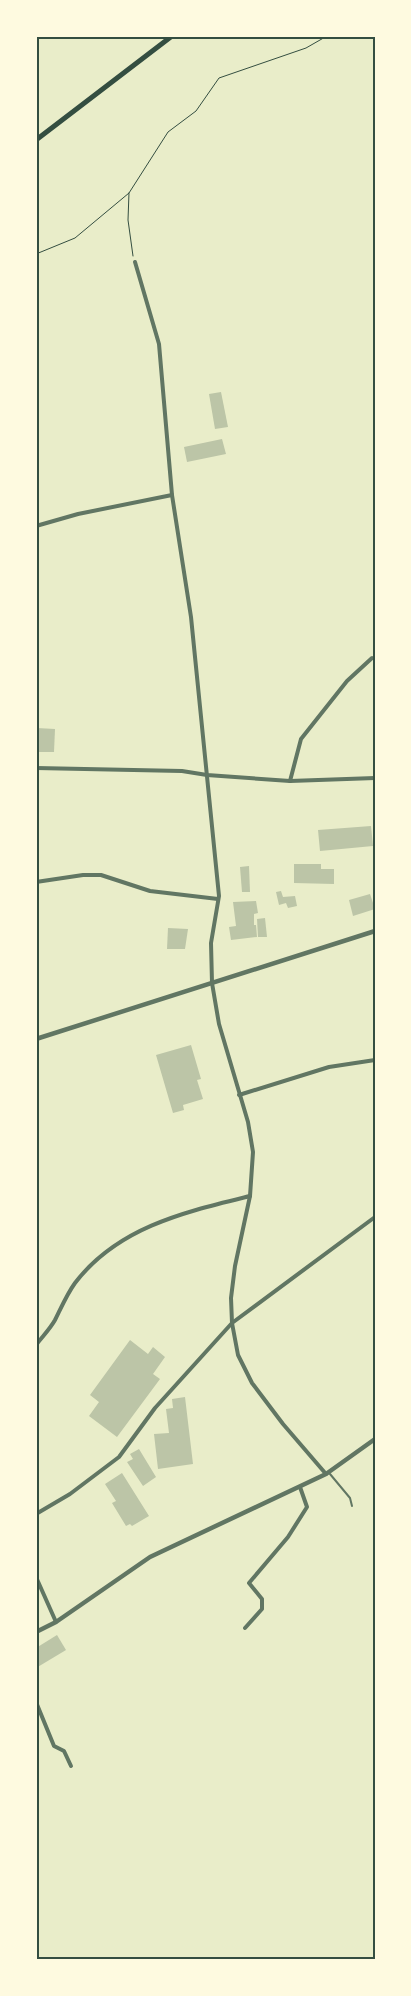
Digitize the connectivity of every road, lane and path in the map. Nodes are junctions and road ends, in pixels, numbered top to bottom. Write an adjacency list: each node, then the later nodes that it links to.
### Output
1 (172, 36): 3 (main road)
2 (327, 36): 4 (path)
3 (36, 140)
4 (129, 192): 5 (path); 6 (path)
5 (36, 254)
6 (135, 262): 7 (street)
7 (172, 495): 8 (street); 11 (street)
8 (36, 526)
9 (372, 658): 13 (street)
10 (36, 768): 11 (street)
11 (207, 775): 13 (street); 15 (street)
12 (375, 778): 13 (street)
13 (290, 781)
14 (36, 882): 15 (street)
15 (218, 899): 17 (street)
16 (375, 932): 17 (street)
17 (212, 983): 18 (street); 20 (street)
18 (36, 1039)
19 (375, 1060): 20 (street)
20 (239, 1095): 21 (street)
21 (250, 1196): 23 (street); 24 (street)
22 (375, 1217): 23 (street)
23 (232, 1324): 26 (street); 29 (street)
24 (36, 1345)
25 (375, 1438): 26 (street)
26 (327, 1473): 27 (street); 28 (lane)
27 (300, 1487): 31 (street); 32 (street)
28 (352, 1506)
29 (36, 1514)
30 (36, 1577): 31 (street)
31 (56, 1622): 33 (street)
32 (245, 1628)
33 (36, 1632)
34 (36, 1702): 35 (street)
35 (71, 1766)

